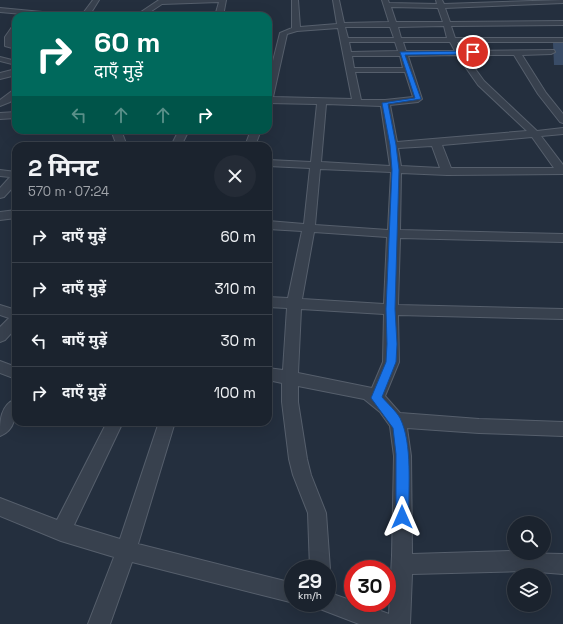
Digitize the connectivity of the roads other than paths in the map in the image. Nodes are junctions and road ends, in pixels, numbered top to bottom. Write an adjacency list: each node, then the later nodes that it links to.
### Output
1 (96, 0): 14 (street)
2 (223, 0): 6 (street); 16 (street)
3 (295, 0): 22 (street)
4 (336, 0): 21 (street)
5 (481, 0): 10 (street)
6 (163, 1): 15 (street)
7 (563, 1): 11 (street)
8 (386, 3): 9 (street); 17 (street)
9 (441, 3): 10 (street); 18 (street)
10 (487, 5): 11 (street)
11 (536, 6): 19 (street)
12 (0, 10): 13 (street)
13 (32, 12)
14 (87, 12)
15 (146, 12)
16 (220, 12)
17 (392, 24): 18 (street); 21 (street); 26 (street)
18 (448, 24): 19 (street); 27 (street)
19 (553, 24): 20 (street); 23 (street)
20 (563, 24)
21 (341, 26): 22 (street); 25 (street)
22 (296, 29): 41 (street)
23 (563, 33)
24 (12, 34): 29 (street)
25 (344, 40): 26 (street); 34 (street)
26 (397, 40): 27 (street); 33 (street)
27 (452, 40): 28 (street); 30 (street)
28 (563, 40)
29 (12, 46)
30 (459, 52): 31 (street); 33 (street); 54 (street)
31 (516, 52): 32 (street); 48 (street)
32 (550, 52)
33 (402, 53): 34 (street); 38 (street)
34 (348, 54): 37 (street)
35 (0, 59): 36 (street)
36 (12, 62)
37 (351, 70): 38 (street); 46 (street)
38 (408, 70): 47 (street)
39 (12, 73): 40 (street)
40 (0, 76)
41 (272, 77)
42 (12, 95): 49 (street)
43 (272, 99): 45 (street)
44 (563, 101): 48 (street)
45 (322, 102): 46 (street); 58 (street)
46 (357, 102): 47 (street)
47 (385, 103): 56 (street)
48 (550, 103): 52 (street)
49 (0, 104)
50 (12, 115): 51 (street)
51 (0, 116)
52 (563, 120)
53 (563, 131): 54 (street)
54 (535, 134): 55 (street); 60 (street)
55 (436, 143): 56 (street); 61 (street)
56 (393, 145): 59 (street)
57 (272, 162): 58 (street)
58 (317, 165): 59 (street); 69 (street)
59 (396, 170): 61 (street); 70 (street)
60 (562, 171): 61 (street)
61 (447, 172)
62 (0, 173): 63 (street)
63 (12, 175)
64 (12, 181): 65 (street)
65 (0, 195)
66 (12, 214): 67 (street)
67 (0, 216)
68 (272, 226): 69 (street)
69 (309, 229): 70 (street); 73 (street)
70 (394, 234): 71 (street); 74 (street)
71 (563, 238)
72 (272, 302): 73 (street)
73 (294, 303): 74 (street); 83 (street)
74 (391, 309): 77 (street); 84 (street)
75 (0, 310): 76 (street)
76 (12, 314)
77 (563, 314)
78 (12, 323): 79 (street)
79 (0, 336)
80 (0, 366): 81 (street)
81 (12, 371)
82 (272, 375): 83 (street)
83 (290, 378): 84 (street); 94 (street)
84 (376, 398): 86 (street)
85 (12, 412): 89 (street)
86 (395, 420): 90 (street); 95 (street)
87 (113, 426): 92 (street)
88 (166, 426): 93 (street)
89 (0, 428)
90 (563, 429)
91 (0, 507): 92 (street)
92 (61, 532): 93 (street)
93 (126, 551): 97 (street); 99 (street)
94 (320, 560)
95 (403, 564): 96 (street); 101 (street)
96 (563, 564)
97 (284, 591)
98 (336, 605): 100 (street)
99 (99, 624)
100 (388, 624)
101 (399, 624)

